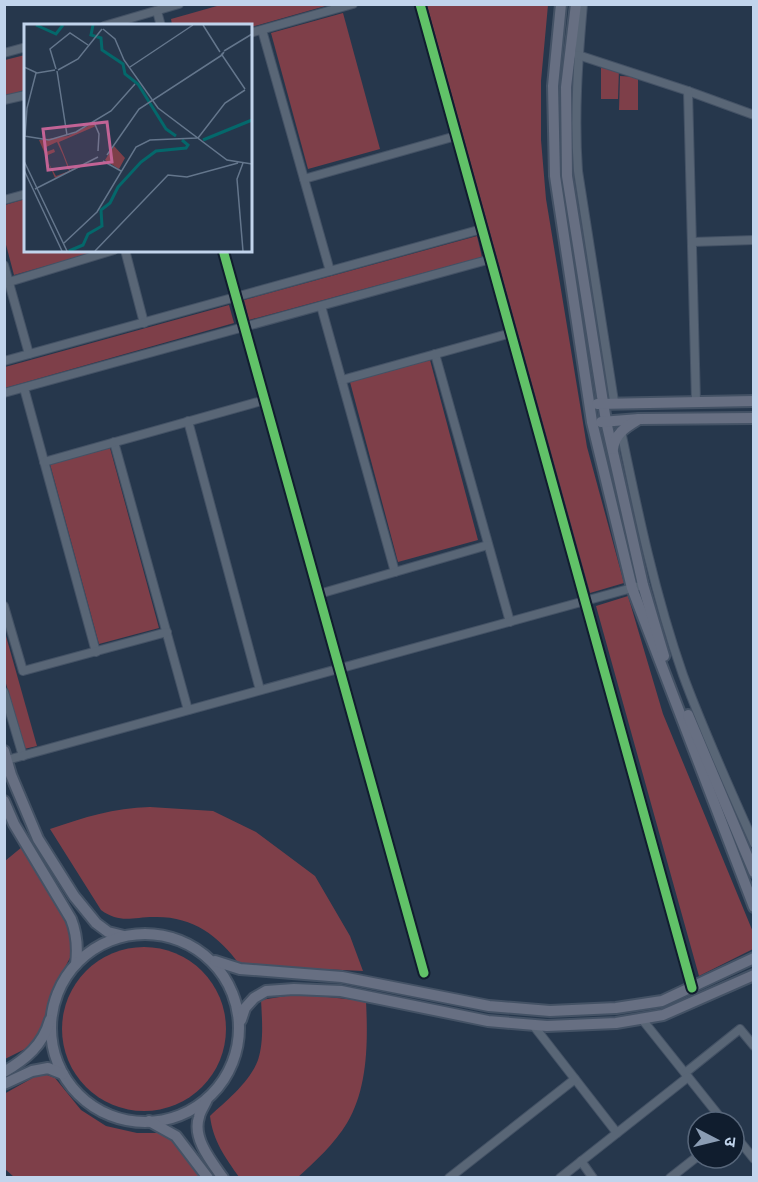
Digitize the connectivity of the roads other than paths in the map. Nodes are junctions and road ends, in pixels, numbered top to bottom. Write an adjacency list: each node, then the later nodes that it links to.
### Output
1 (179, 4): 7 (street)
2 (353, 4): 10 (street)
3 (420, 4): 19 (street)
4 (561, 4): 49 (street)
5 (576, 4): 33 (street)
6 (584, 4): 14 (street)
7 (157, 11): 8 (street); 9 (street)
8 (111, 24)
9 (160, 24)
10 (262, 30): 11 (street); 20 (street)
11 (252, 32)
12 (24, 48): 13 (street)
13 (4, 53)
14 (578, 55): 15 (street); 33 (street)
15 (688, 91): 18 (street); 25 (street)
16 (24, 95): 17 (street)
17 (4, 100)
18 (753, 115)
19 (456, 136): 20 (street); 23 (street)
20 (304, 179): 31 (street)
21 (24, 195): 22 (street)
22 (4, 200)
23 (482, 229): 29 (street); 31 (street)
24 (753, 240): 25 (street)
25 (692, 242): 47 (street)
26 (107, 252): 32 (street)
27 (126, 252): 36 (street)
28 (225, 252): 34 (street)
29 (491, 259): 35 (street); 38 (street)
30 (4, 265): 32 (street)
31 (330, 271): 34 (street)
32 (9, 282): 39 (street)
33 (592, 294): 48 (street); 48 (street)
34 (236, 297): 36 (street); 37 (street)
35 (321, 306): 37 (street); 42 (street)
36 (144, 323): 39 (street)
37 (245, 327): 43 (street); 45 (street)
38 (511, 333): 40 (street); 65 (street)
39 (29, 354): 41 (street)
40 (435, 354): 42 (street); 60 (street)
41 (4, 361)
42 (342, 380): 61 (street)
43 (24, 388): 44 (street); 58 (street)
44 (4, 393)
45 (265, 400): 52 (street); 64 (street)
46 (753, 401): 47 (street)
47 (696, 402): 48 (street)
48 (609, 403): 49 (street); 53 (street)
49 (590, 404): 54 (street)
50 (753, 418): 51 (street)
51 (639, 419): 53 (street); 55 (street)
52 (188, 421): 56 (street); 71 (street)
53 (606, 421): 54 (street); 57 (street)
54 (592, 422): 63 (street)
55 (621, 431): 57 (street); 59 (street)
56 (114, 442): 58 (street); 68 (street)
57 (613, 452): 59 (street)
58 (44, 462): 69 (street)
59 (636, 531): 62 (street); 77 (street)
60 (488, 545): 61 (street); 67 (street)
61 (395, 572): 64 (street)
62 (643, 585): 63 (street); 78 (street)
63 (632, 588): 65 (street); 79 (street)
64 (319, 594): 70 (street)
65 (586, 601): 67 (street); 86 (street)
66 (4, 606): 69 (street)
67 (510, 622): 70 (street)
68 (167, 633): 69 (street); 73 (street)
69 (96, 652)
70 (339, 668): 71 (street); 84 (street)
71 (260, 690): 73 (street)
72 (4, 692): 75 (street)
73 (188, 710): 75 (street)
74 (6, 755): 75 (street); 80 (street)
75 (22, 756)
76 (4, 801): 83 (street)
77 (753, 843)
78 (753, 872)
79 (753, 907)
80 (124, 936): 82 (street); 83 (street)
81 (753, 958): 86 (street)
82 (215, 961): 86 (street); 90 (street)
83 (76, 964): 87 (street)
84 (424, 973)
85 (753, 975): 88 (street)
86 (692, 988)
87 (53, 1011): 92 (street); 93 (street)
88 (641, 1018): 89 (street); 94 (street)
89 (533, 1025): 90 (street); 95 (street)
90 (239, 1027): 97 (street)
91 (753, 1047): 94 (street)
92 (4, 1072)
93 (63, 1074): 96 (street); 99 (street)
94 (686, 1075): 98 (street); 100 (street)
95 (575, 1079): 100 (street); 104 (street)
96 (4, 1084)
97 (208, 1099): 99 (street); 103 (street)
98 (714, 1110)
99 (149, 1121): 102 (street)
100 (617, 1133): 101 (street)
101 (581, 1161): 105 (street); 106 (street)
102 (208, 1178)
103 (223, 1178)
104 (449, 1178)
105 (560, 1178)
106 (593, 1178)

